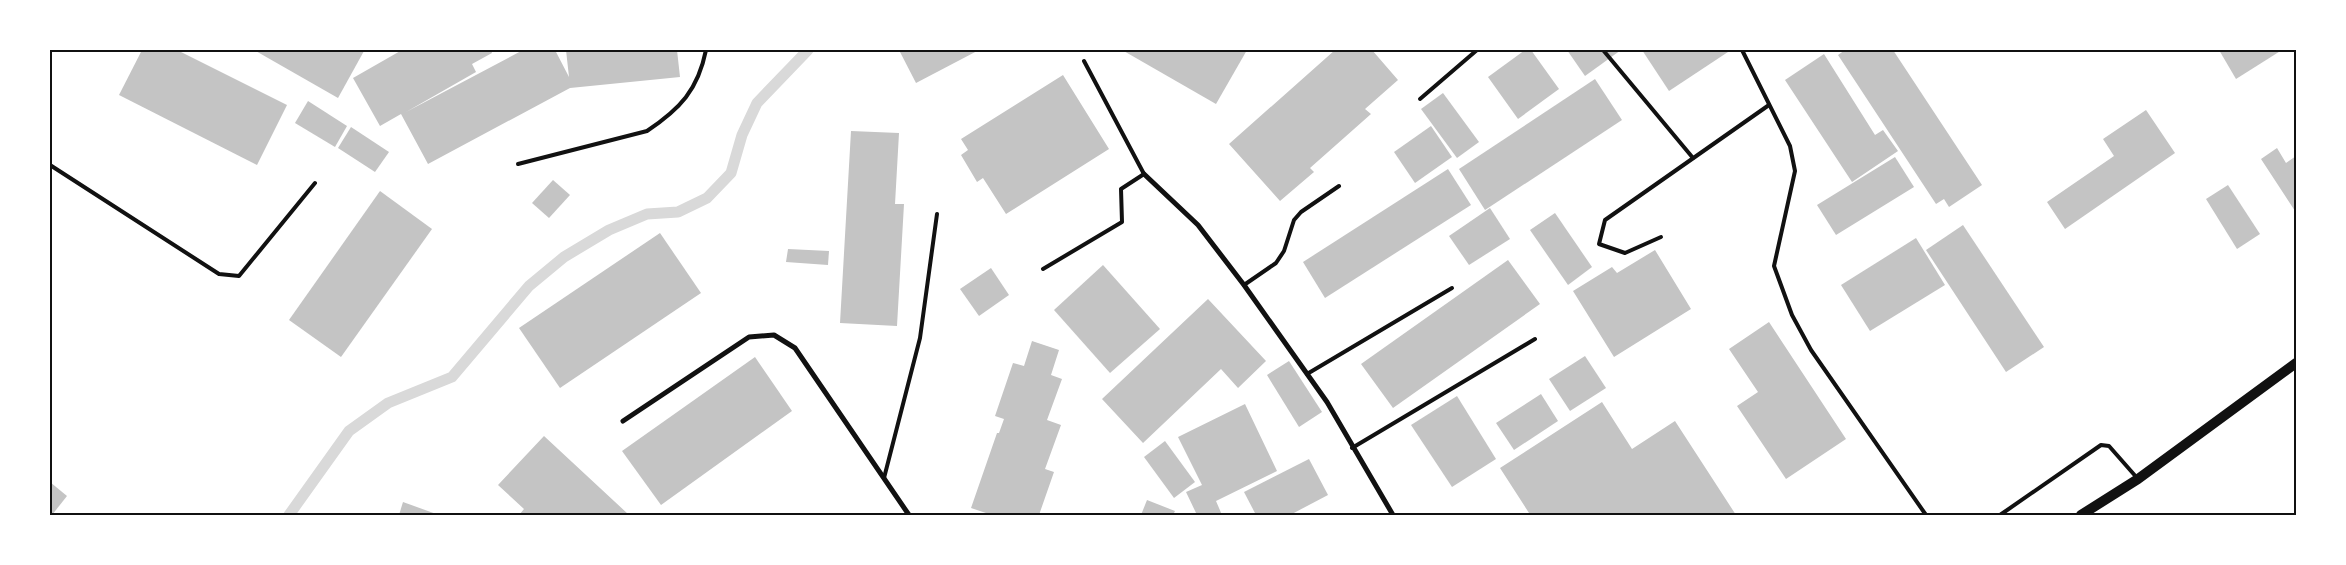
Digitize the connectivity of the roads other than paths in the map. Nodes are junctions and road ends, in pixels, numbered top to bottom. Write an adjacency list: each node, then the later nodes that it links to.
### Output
1 (706, 50): 9 (lane)
2 (1477, 50): 6 (lane)
3 (1603, 50): 8 (lane)
4 (1742, 50): 7 (lane)
5 (1084, 61): 11 (lane)
6 (1420, 99)
7 (1769, 105): 8 (lane); 28 (lane)
8 (1693, 158): 15 (lane)
9 (518, 164)
10 (50, 165): 12 (lane)
11 (1144, 174): 16 (lane); 17 (street)
12 (315, 183)
13 (1339, 186): 17 (lane)
14 (937, 214): 24 (lane)
15 (1661, 237)
16 (1043, 269)
17 (1244, 285): 21 (street)
18 (1452, 288): 21 (lane)
19 (1535, 339): 23 (lane)
20 (2296, 363): 25 (main road)
21 (1306, 374): 23 (street)
22 (623, 422): 24 (street)
23 (1352, 448): 27 (street)
24 (884, 478): 26 (street)
25 (2138, 479): 29 (lane); 30 (main road)
26 (909, 515)
27 (1392, 515)
28 (1926, 515)
29 (2000, 515)
30 (2080, 515)

